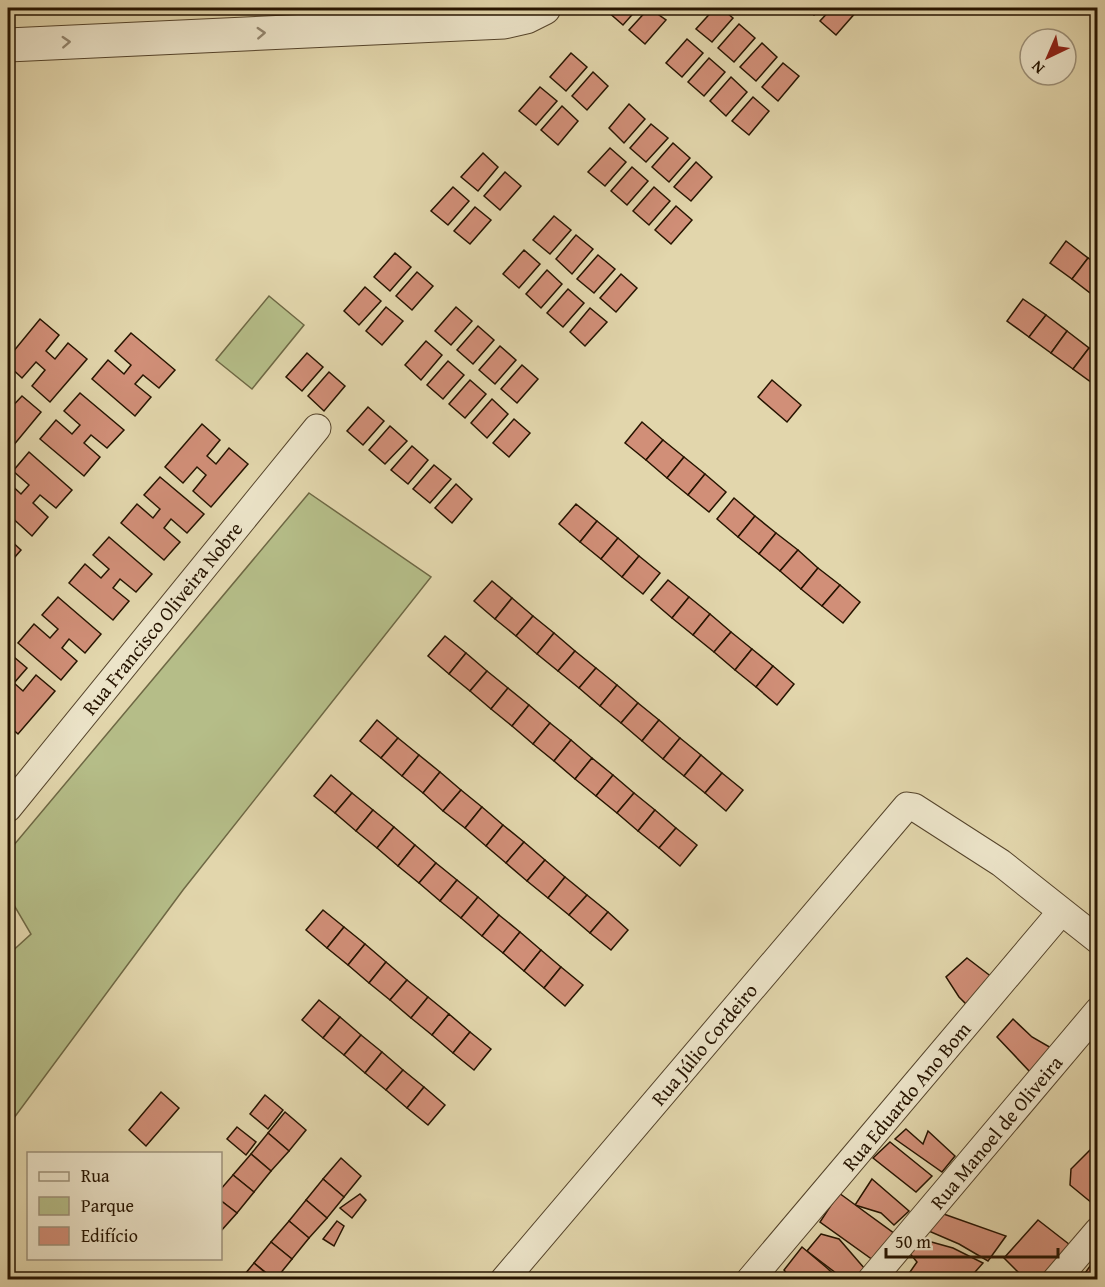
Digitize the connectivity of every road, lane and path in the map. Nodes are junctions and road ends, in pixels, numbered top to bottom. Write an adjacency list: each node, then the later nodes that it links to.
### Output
1 (544, 8): 2 (street, one-way to 1)
2 (8, 45)
3 (317, 428): 4 (street, Rua Francisco Oliveira Nobre)
4 (8, 808)
5 (1061, 912): 6 (street); 9 (street, Rua Júlio Cordeiro); 10 (street, Rua Eduardo Ano Bom)
6 (1098, 940)
7 (1098, 1011): 11 (street, Rua Manoel de Oliveira)
8 (1098, 1231): 12 (street)
9 (504, 1280)
10 (750, 1280)
11 (871, 1280)
12 (1056, 1280)

